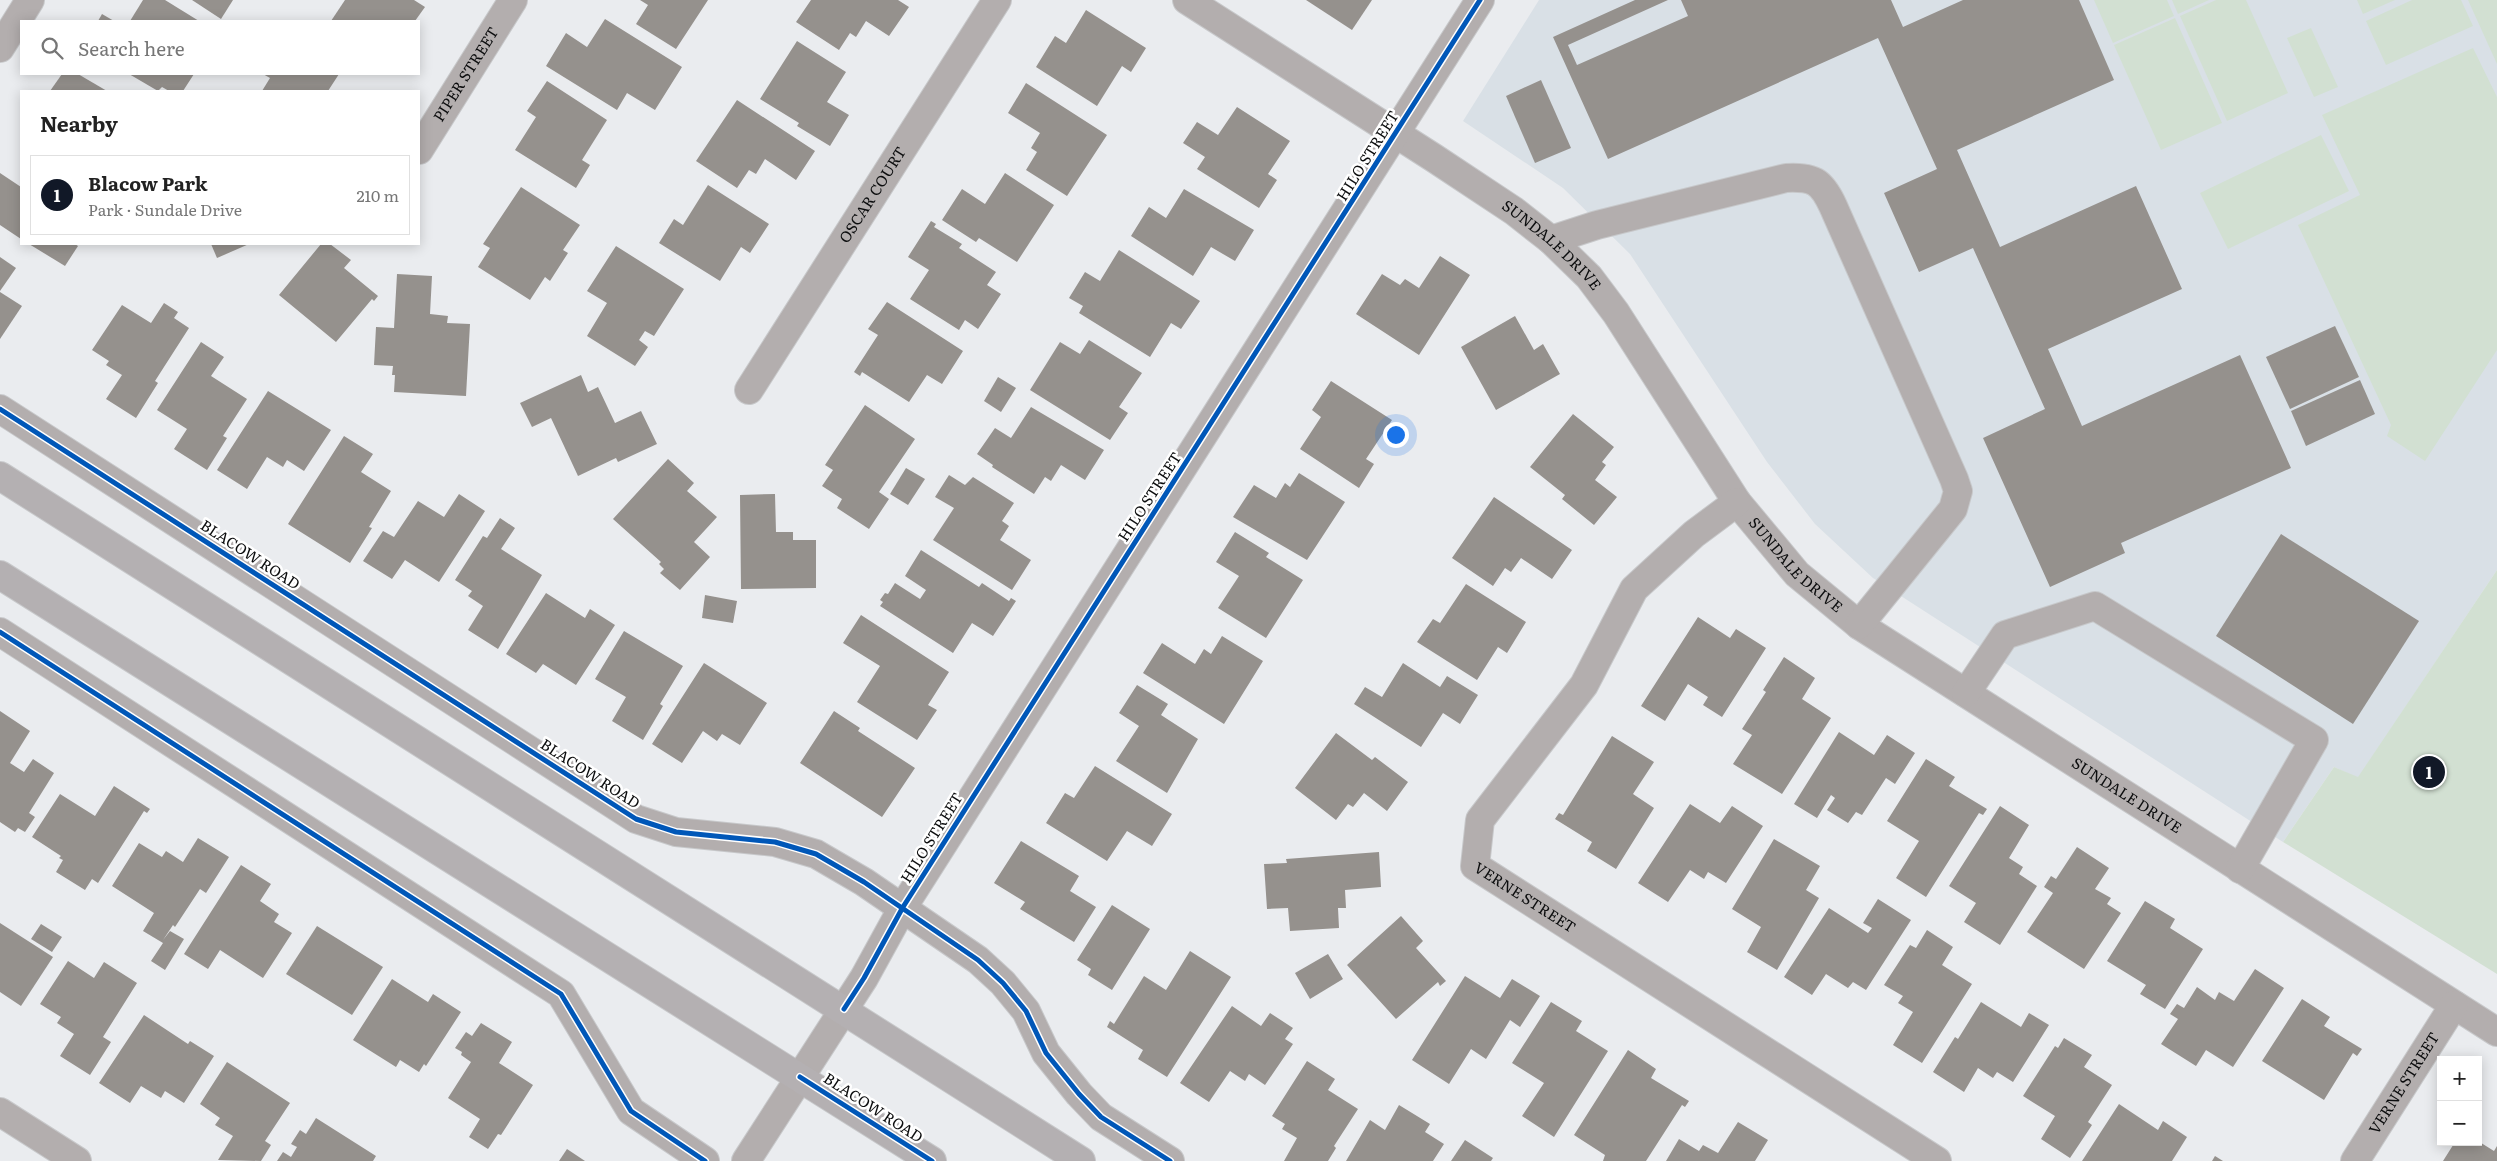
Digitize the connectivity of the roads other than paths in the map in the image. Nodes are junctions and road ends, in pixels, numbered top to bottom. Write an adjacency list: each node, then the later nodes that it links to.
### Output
1 (30, 0): 6 (street)
2 (513, 0): 8 (street, PIPER STREET)
3 (997, 0): 10 (street, OSCAR COURT)
4 (1187, 0): 7 (street, SUNDALE DRIVE)
5 (1480, 0): 7 (street, HILO STREET)
6 (0, 48)
7 (1397, 134): 9 (street, SUNDALE DRIVE); 19 (street, HILO STREET)
8 (420, 148)
9 (1550, 240): 13 (street, SUNDALE DRIVE); 15 (street)
10 (749, 390)
11 (0, 408): 19 (street, BLACOW ROAD)
12 (0, 476): 21 (main road)
13 (1737, 502): 15 (street, SUNDALE DRIVE); 31 (street, VERNE STREET)
14 (0, 575): 23 (main road, BLACOW ROAD)
15 (1859, 626): 17 (street, SUNDALE DRIVE)
16 (0, 632): 26 (street)
17 (1966, 693): 18 (street, SUNDALE DRIVE); 18 (street)
18 (2240, 870): 20 (street, SUNDALE DRIVE)
19 (902, 907): 21 (street, HILO STREET); 30 (street, BLACOW ROAD)
20 (2454, 1005): 22 (street, SUNDALE DRIVE); 32 (street, VERNE STREET)
21 (844, 1009): 23 (street, HILO STREET); 29 (main road)
22 (2497, 1032)
23 (800, 1076): 27 (street, HILO STREET); 28 (main road, BLACOW ROAD)
24 (0, 1112): 25 (street)
25 (77, 1161)
26 (705, 1161)
27 (746, 1161)
28 (932, 1161)
29 (1080, 1161)
30 (1170, 1161)
31 (1937, 1161)
32 (2355, 1161)

